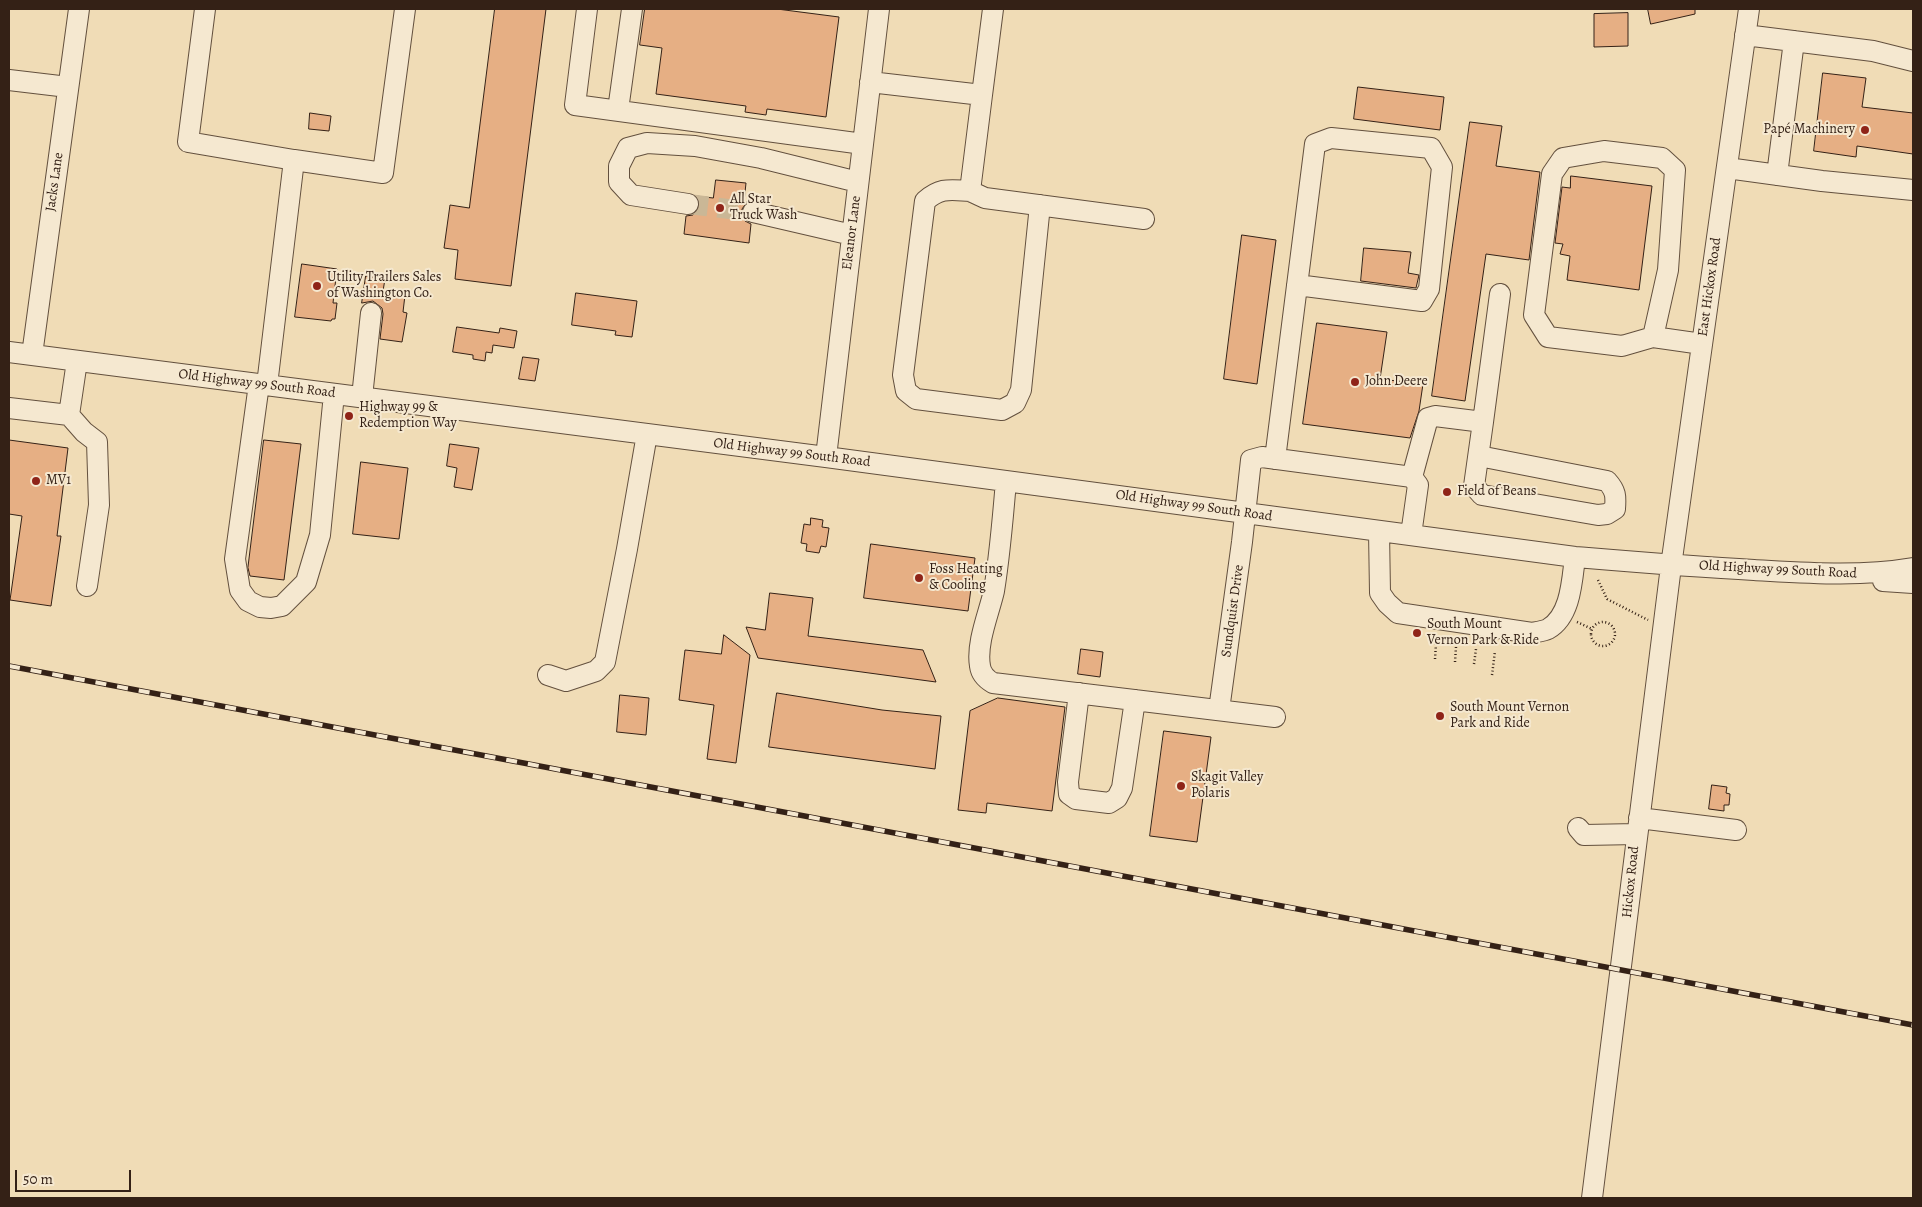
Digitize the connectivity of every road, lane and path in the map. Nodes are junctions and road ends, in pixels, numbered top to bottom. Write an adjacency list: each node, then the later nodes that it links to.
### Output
1 (79, 9): 14 (street, Jacks Lane)
2 (205, 9): 18 (street)
3 (405, 9): 18 (street)
4 (587, 9): 16 (street)
5 (632, 9): 16 (street)
6 (879, 9): 13 (street, Eleanor Lane)
7 (993, 9): 15 (street)
8 (1749, 9): 9 (street, East Hickox Road)
9 (1745, 35): 10 (street); 19 (street, East Hickox Road)
10 (1794, 41): 11 (street); 20 (street)
11 (1913, 61)
12 (9, 80): 14 (street)
13 (870, 82): 15 (street); 17 (street, Eleanor Lane)
14 (68, 87): 35 (street, Jacks Lane)
15 (982, 95): 23 (street)
16 (618, 110): 17 (street)
17 (863, 144): 21 (street, Eleanor Lane)
18 (294, 160): 37 (street)
19 (1727, 168): 20 (street); 33 (street, East Hickox Road)
20 (1777, 174): 22 (street)
21 (858, 182): 24 (street); 28 (street, Eleanor Lane)
22 (1913, 190)
23 (970, 191): 25 (street); 25 (street)
24 (688, 204)
25 (1040, 205): 27 (street)
26 (753, 212): 28 (street)
27 (1144, 219)
28 (852, 235): 45 (street, Eleanor Lane)
29 (1297, 285): 29 (street); 46 (street)
30 (1500, 294): 42 (street)
31 (371, 313): 39 (street)
32 (1653, 337): 32 (street); 33 (street)
33 (1702, 344): 53 (street, East Hickox Road)
34 (9, 352): 35 (street, Old Highway 99 South Road)
35 (32, 355): 36 (street, Old Highway 99 South Road)
36 (77, 361): 37 (street, Old Highway 99 South Road); 41 (street)
37 (263, 385): 38 (street, Old Highway 99 South Road); 38 (street)
38 (334, 394): 39 (street, Old Highway 99 South Road)
39 (362, 397): 43 (street, Old Highway 99 South Road)
40 (9, 408): 41 (street)
41 (69, 415): 58 (street)
42 (1483, 422): 44 (street); 47 (street)
43 (647, 434): 45 (street, Old Highway 99 South Road); 69 (street)
44 (1479, 456): 44 (street)
45 (826, 457): 48 (street, Old Highway 99 South Road)
46 (1275, 459): 47 (street); 49 (street, Sundquist Drive)
47 (1412, 477): 51 (street)
48 (1006, 481): 49 (street, Old Highway 99 South Road); 71 (street)
49 (1246, 512): 50 (street, Old Highway 99 South Road); 73 (street, Sundquist Drive)
50 (1379, 531): 51 (street, Old Highway 99 South Road); 52 (street)
51 (1411, 535): 52 (street, Old Highway 99 South Road)
52 (1576, 557): 53 (street, Old Highway 99 South Road)
53 (1672, 566): 55 (street, Old Highway 99 South Road); 60 (street, Hickox Road)
54 (1913, 568): 55 (street, Old Highway 99 South Road)
55 (1829, 575): 57 (street)
56 (1598, 580): 60 (path)
57 (1913, 583)
58 (87, 586)
59 (1573, 621): 61 (path)
60 (1664, 623): 75 (street, Hickox Road)
61 (1592, 629): 61 (path)
62 (1436, 644): 66 (path)
63 (1456, 647): 67 (path)
64 (1476, 649): 68 (path)
65 (1495, 651): 70 (path)
66 (1434, 659)
67 (1455, 662)
68 (1474, 664)
69 (548, 675)
70 (1492, 675)
71 (1079, 693): 72 (street); 72 (street)
72 (1135, 700): 73 (street)
73 (1219, 710): 74 (street)
74 (1275, 717)
75 (1638, 826): 76 (street); 77 (street); 78 (street, Hickox Road)
76 (1578, 828)
77 (1736, 830)
78 (1592, 1198)

